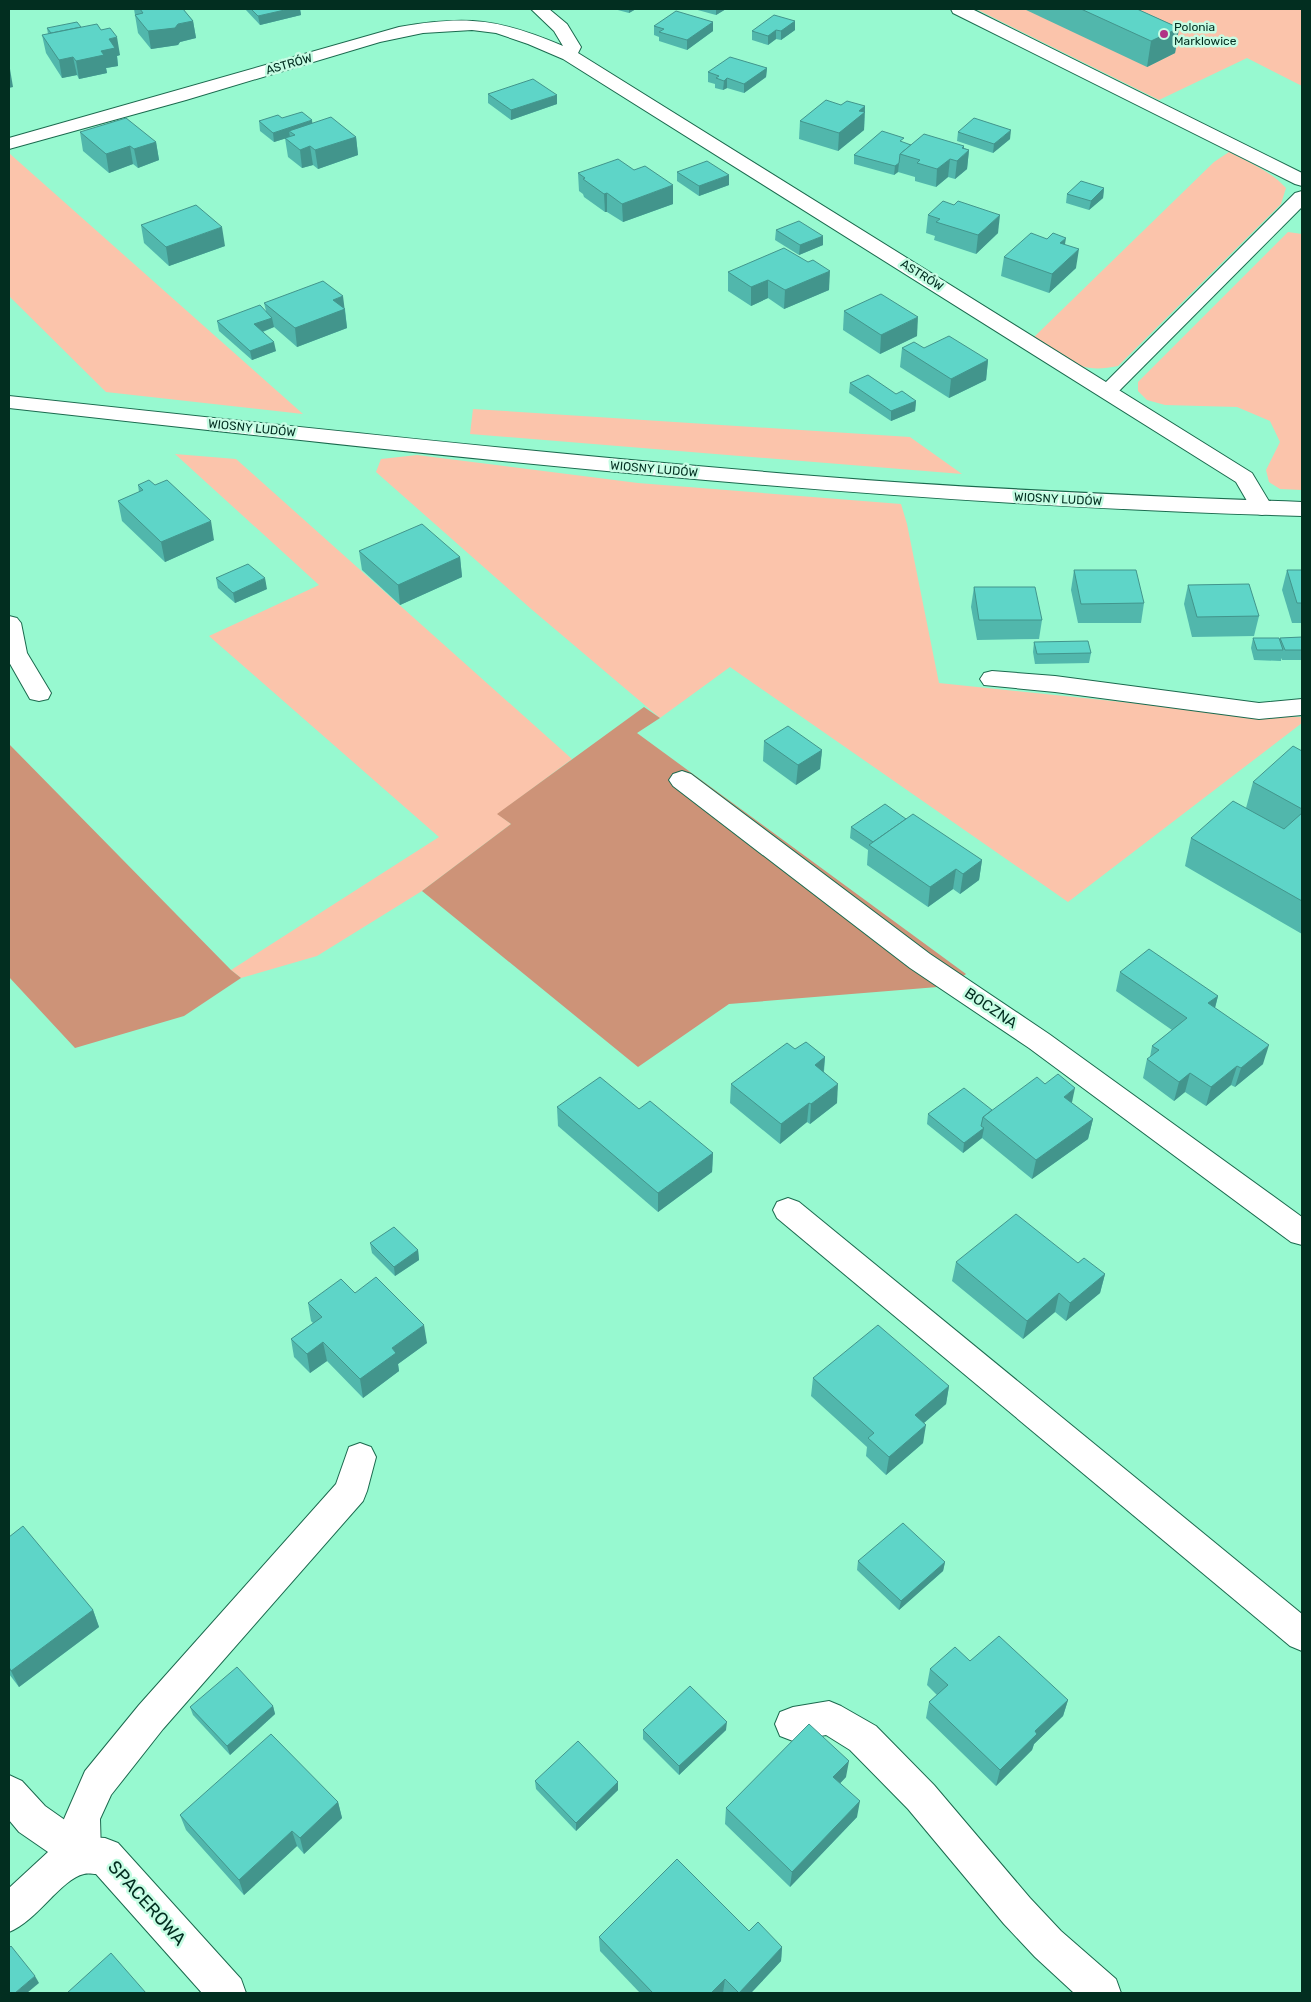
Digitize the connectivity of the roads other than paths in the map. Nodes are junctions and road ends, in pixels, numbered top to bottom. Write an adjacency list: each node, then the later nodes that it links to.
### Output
1 (539, 9): 3 (street)
2 (959, 9): 5 (street)
3 (569, 55): 4 (street, ASTRÓW); 7 (street, ASTRÓW)
4 (9, 144)
5 (1302, 180)
6 (1302, 196): 7 (street)
7 (1108, 391): 9 (street, ASTRÓW)
8 (9, 402): 9 (street, WIOSNY LUDÓW)
9 (1262, 508): 10 (street, WIOSNY LUDÓW)
10 (1302, 510)
11 (9, 623): 13 (street)
12 (992, 679): 14 (street)
13 (39, 693)
14 (1302, 707)
15 (682, 780): 17 (street, BOCZNA)
16 (788, 1210): 19 (street)
17 (1302, 1233)
18 (360, 1457): 22 (street)
19 (1302, 1635)
20 (793, 1724): 25 (street)
21 (9, 1793): 22 (street)
22 (83, 1855): 23 (street); 24 (street, SPACEROWA)
23 (9, 1913)
24 (227, 1993)
25 (1102, 1993)

